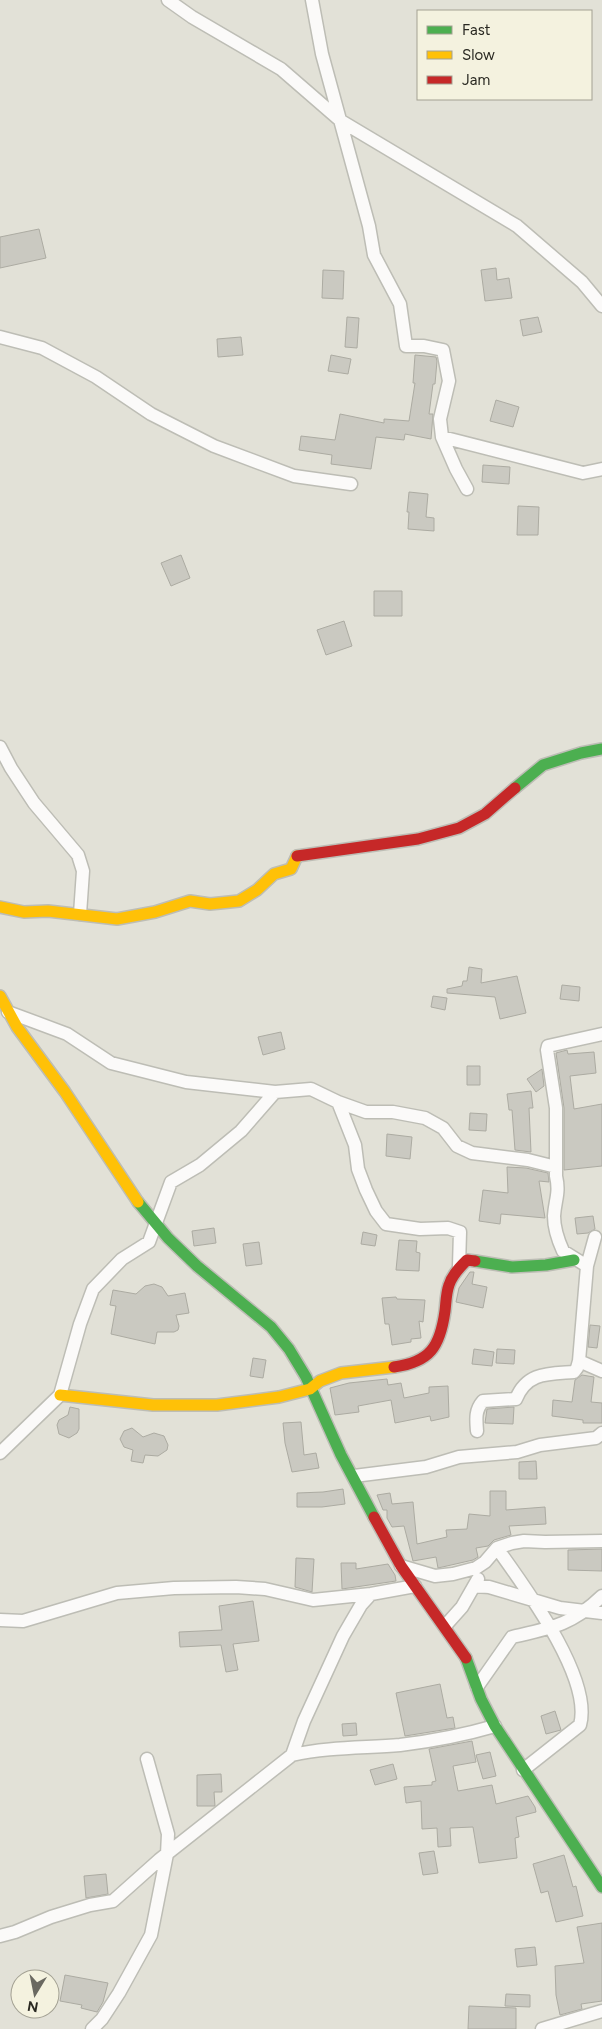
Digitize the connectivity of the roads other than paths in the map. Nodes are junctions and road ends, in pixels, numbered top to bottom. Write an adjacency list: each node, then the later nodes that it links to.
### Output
1 (168, 0): 3 (street)
2 (312, 0): 3 (street)
3 (340, 121): 4 (street); 6 (street)
4 (602, 306)
5 (0, 337): 8 (street)
6 (442, 437): 7 (street); 9 (street)
7 (602, 469)
8 (351, 484)
9 (468, 489)
10 (0, 747): 13 (street)
11 (602, 749): 13 (street)
12 (0, 907): 13 (street)
13 (80, 914)
14 (0, 996): 15 (street)
15 (8, 1012): 17 (street); 20 (street)
16 (602, 1035): 19 (street)
17 (275, 1092): 18 (street); 20 (street)
18 (338, 1102): 19 (street); 23 (street)
19 (556, 1167): 22 (street)
20 (156, 1224): 27 (street); 28 (street)
21 (595, 1237): 24 (street)
22 (574, 1260): 23 (street); 24 (street)
23 (459, 1266): 27 (street)
24 (587, 1266): 25 (street)
25 (578, 1361): 26 (street); 29 (street)
26 (602, 1371)
27 (311, 1390): 28 (street); 32 (street)
28 (60, 1395): 31 (street)
29 (477, 1431)
30 (602, 1433): 32 (street)
31 (0, 1453)
32 (354, 1476): 36 (street)
33 (602, 1541): 34 (street)
34 (497, 1548): 35 (street); 41 (street)
35 (485, 1562): 36 (street); 38 (street)
36 (400, 1566): 37 (street)
37 (415, 1586): 39 (street); 45 (street)
38 (474, 1586): 41 (street); 45 (street)
39 (371, 1594): 44 (street); 49 (street)
40 (602, 1596): 42 (street)
41 (532, 1602): 42 (street); 46 (street)
42 (588, 1610): 43 (street); 46 (street)
43 (602, 1613)
44 (0, 1620)
45 (445, 1626): 47 (street)
46 (552, 1628): 47 (street); 51 (street)
47 (477, 1687): 48 (street)
48 (495, 1726): 49 (street); 51 (street)
49 (292, 1755): 52 (street)
50 (147, 1759): 52 (street)
51 (523, 1770): 53 (street)
52 (167, 1854): 54 (street); 56 (street)
53 (602, 1887)
54 (0, 1936)
55 (602, 2011): 57 (street)
56 (92, 2029)
57 (542, 2029)

